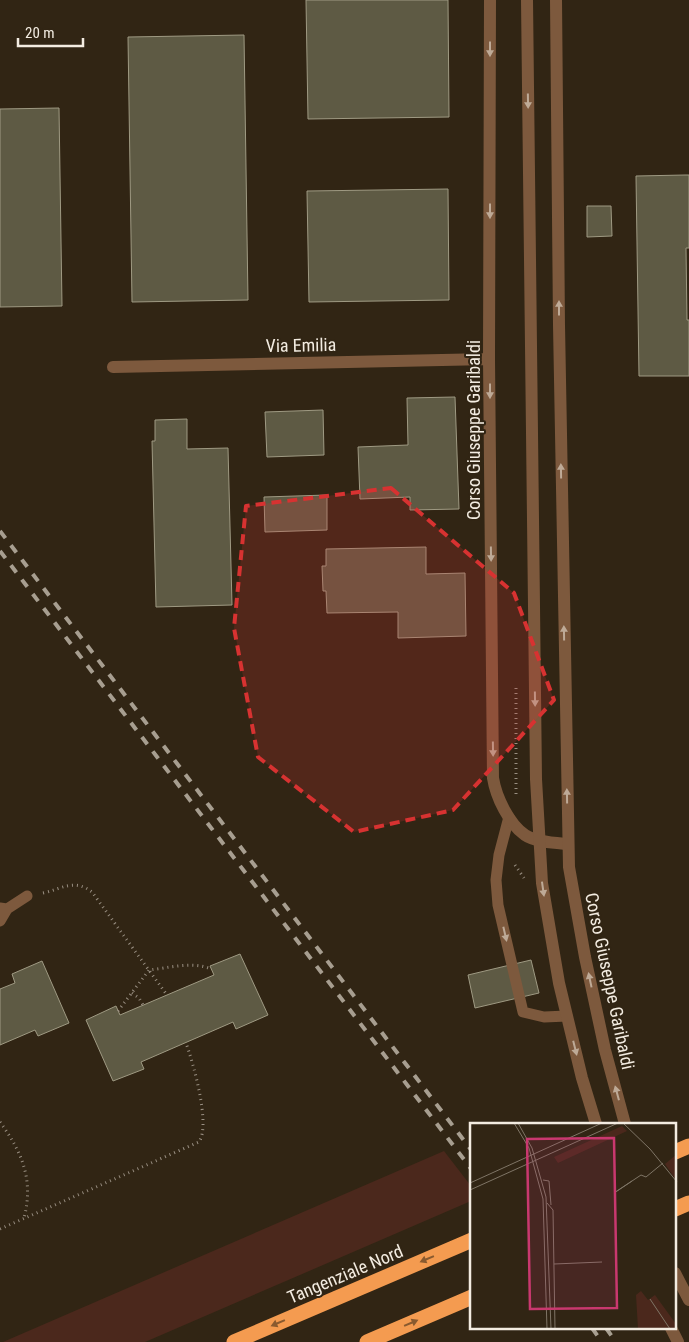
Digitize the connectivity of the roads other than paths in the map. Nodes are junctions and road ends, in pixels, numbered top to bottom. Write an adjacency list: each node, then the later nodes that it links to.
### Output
1 (490, 0): 4 (street, Corso Giuseppe Garibaldi, one-way to 4)
2 (527, 0): 7 (street, one-way to 7)
3 (556, 0): 8 (street, Corso Giuseppe Garibaldi, one-way to 3)
4 (489, 359): 5 (street, Via Emilia); 6 (street, Corso Giuseppe Garibaldi, one-way to 6)
5 (113, 367)
6 (509, 817): 7 (street, Corso Giuseppe Garibaldi); 12 (lane, one-way to 12)
7 (540, 840): 8 (street, Corso Giuseppe Garibaldi); 12 (street, one-way to 12)
8 (567, 844): 14 (street, Corso Giuseppe Garibaldi, one-way to 8)
9 (28, 896): 10 (lane)
10 (3, 908): 11 (lane)
11 (0, 922)
12 (567, 1016): 13 (street, one-way to 13)
13 (596, 1123)
14 (625, 1123)
15 (689, 1146): 16 (highway)
16 (676, 1152)
17 (689, 1203): 18 (highway)
18 (676, 1209)
19 (470, 1241): 24 (highway, Tangenziale Nord, one-way to 24)
20 (676, 1275): 22 (street)
21 (470, 1298): 25 (highway, one-way to 21)
22 (689, 1300)
23 (672, 1330): 26 (street)
24 (234, 1342)
25 (367, 1342)
26 (678, 1342)

